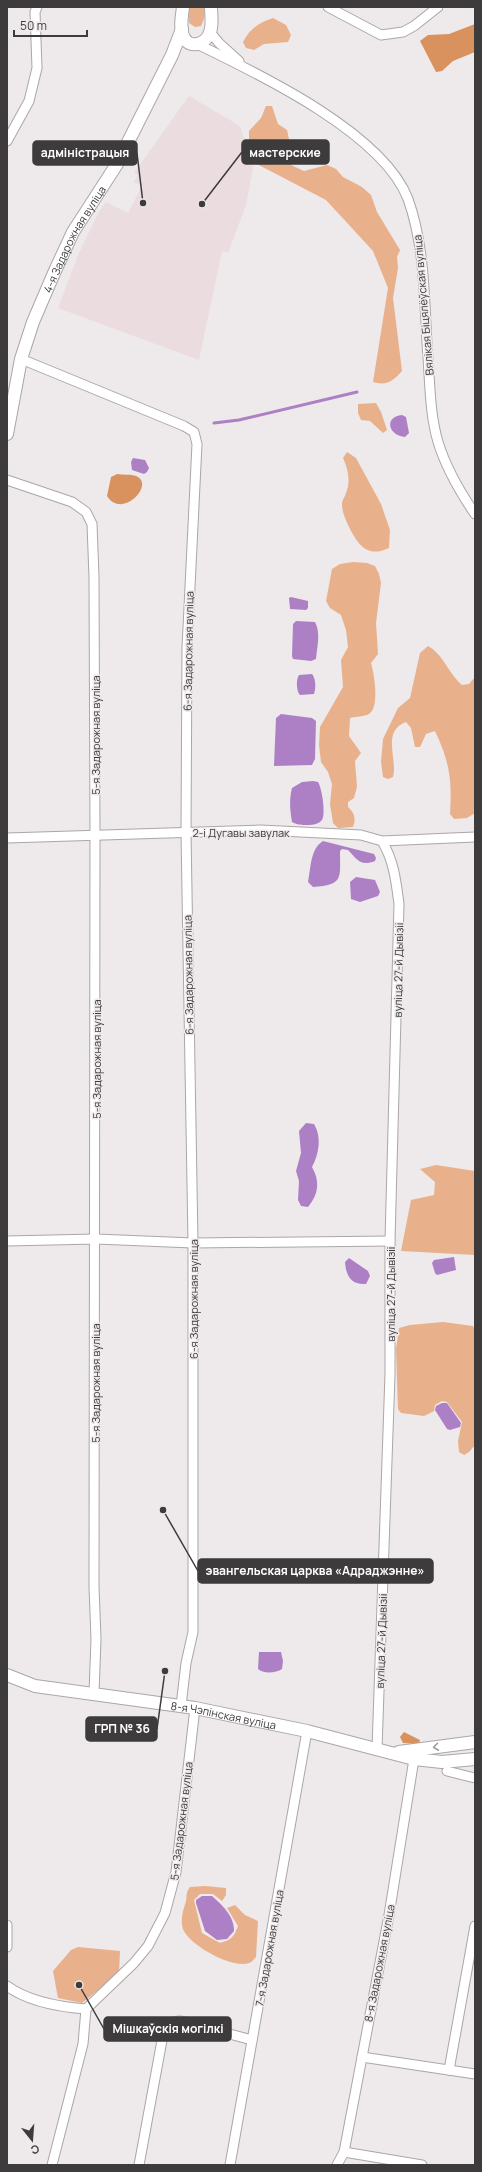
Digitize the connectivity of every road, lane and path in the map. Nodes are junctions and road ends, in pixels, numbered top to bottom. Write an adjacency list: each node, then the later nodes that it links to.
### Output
1 (36, 7): 11 (street)
2 (183, 7): 6 (main road)
3 (212, 7): 7 (main road)
4 (328, 7): 5 (street)
5 (438, 7)
6 (182, 29): 8 (main road); 9 (main road, 4-я Задарожная вуліца)
7 (210, 32): 8 (main road, 4-я Задарожная вуліца); 10 (street, Вялікая Біцялёўская вуліца)
8 (193, 44): 9 (main road, 4-я Задарожная вуліца); 10 (street, Вялікая Біцялёўская вуліца)
9 (172, 56): 12 (main road, 4-я Задарожная вуліца)
10 (249, 69): 15 (street, Вялікая Біцялёўская вуліца)
11 (7, 141)
12 (21, 360): 13 (main road, 4-я Задарожная вуліца); 16 (street, 6-я Задарожная вуліца)
13 (7, 434)
14 (7, 480): 17 (street, 5-я Задарожная вуліца)
15 (475, 514)
16 (186, 833): 17 (street, 2-і Дугавы завулак); 20 (street, 2-і Дугавы завулак); 24 (street, 6-я Задарожная вуліца)
17 (95, 835): 19 (street, 2-і Дугавы завулак); 21 (street, 5-я Задарожная вуліца)
18 (475, 837): 20 (street, 2-і Дугавы завулак)
19 (7, 838)
20 (382, 841): 23 (street, вуліца 27-й Дывізіі)
21 (96, 1239): 22 (street); 24 (street); 26 (street, 5-я Задарожная вуліца)
22 (7, 1241)
23 (390, 1241): 24 (street); 31 (street, вуліца 27-й Дывізіі)
24 (193, 1243): 27 (street, 6-я Задарожная вуліца)
25 (7, 1676): 26 (main road, 8-я Чэпінская вуліца)
26 (94, 1693): 27 (main road, 8-я Чэпінская вуліца)
27 (181, 1706): 28 (main road, 8-я Чэпінская вуліца)
28 (195, 1708): 29 (main road, 8-я Чэпінская вуліца); 41 (street, 5-я Задарожная вуліца)
29 (307, 1731): 31 (main road, 8-я Чэпінская вуліца); 42 (street, 7-я Задарожная вуліца)
30 (475, 1742): 32 (main road, 8-я Чэпінская вуліца, one-way to 32)
31 (378, 1749): 32 (main road, 8-я Чэпінская вуліца)
32 (392, 1753): 33 (main road, 8-я Чэпінская вуліца)
33 (414, 1759): 35 (main road, 8-я Чэпінская вуліца); 43 (street, 8-я Задарожная вуліца)
34 (475, 1759): 35 (main road, 8-я Чэпінская вуліца)
35 (445, 1767): 36 (street, 8-я Чэпінская вуліца)
36 (475, 1778)
37 (7, 1925): 39 (street)
38 (475, 1926): 44 (street)
39 (7, 1947)
40 (7, 1986): 41 (street)
41 (86, 2009): 47 (street)
42 (252, 2040): 48 (street); 49 (street, 7-я Задарожная вуліца)
43 (362, 2057): 44 (street); 46 (street, 8-я Задарожная вуліца)
44 (449, 2070): 45 (street)
45 (475, 2074)
46 (344, 2152): 50 (street, 8-я Задарожная вуліца); 51 (street)
47 (52, 2165)
48 (139, 2165)
49 (230, 2165)
50 (337, 2165)
51 (422, 2165)

